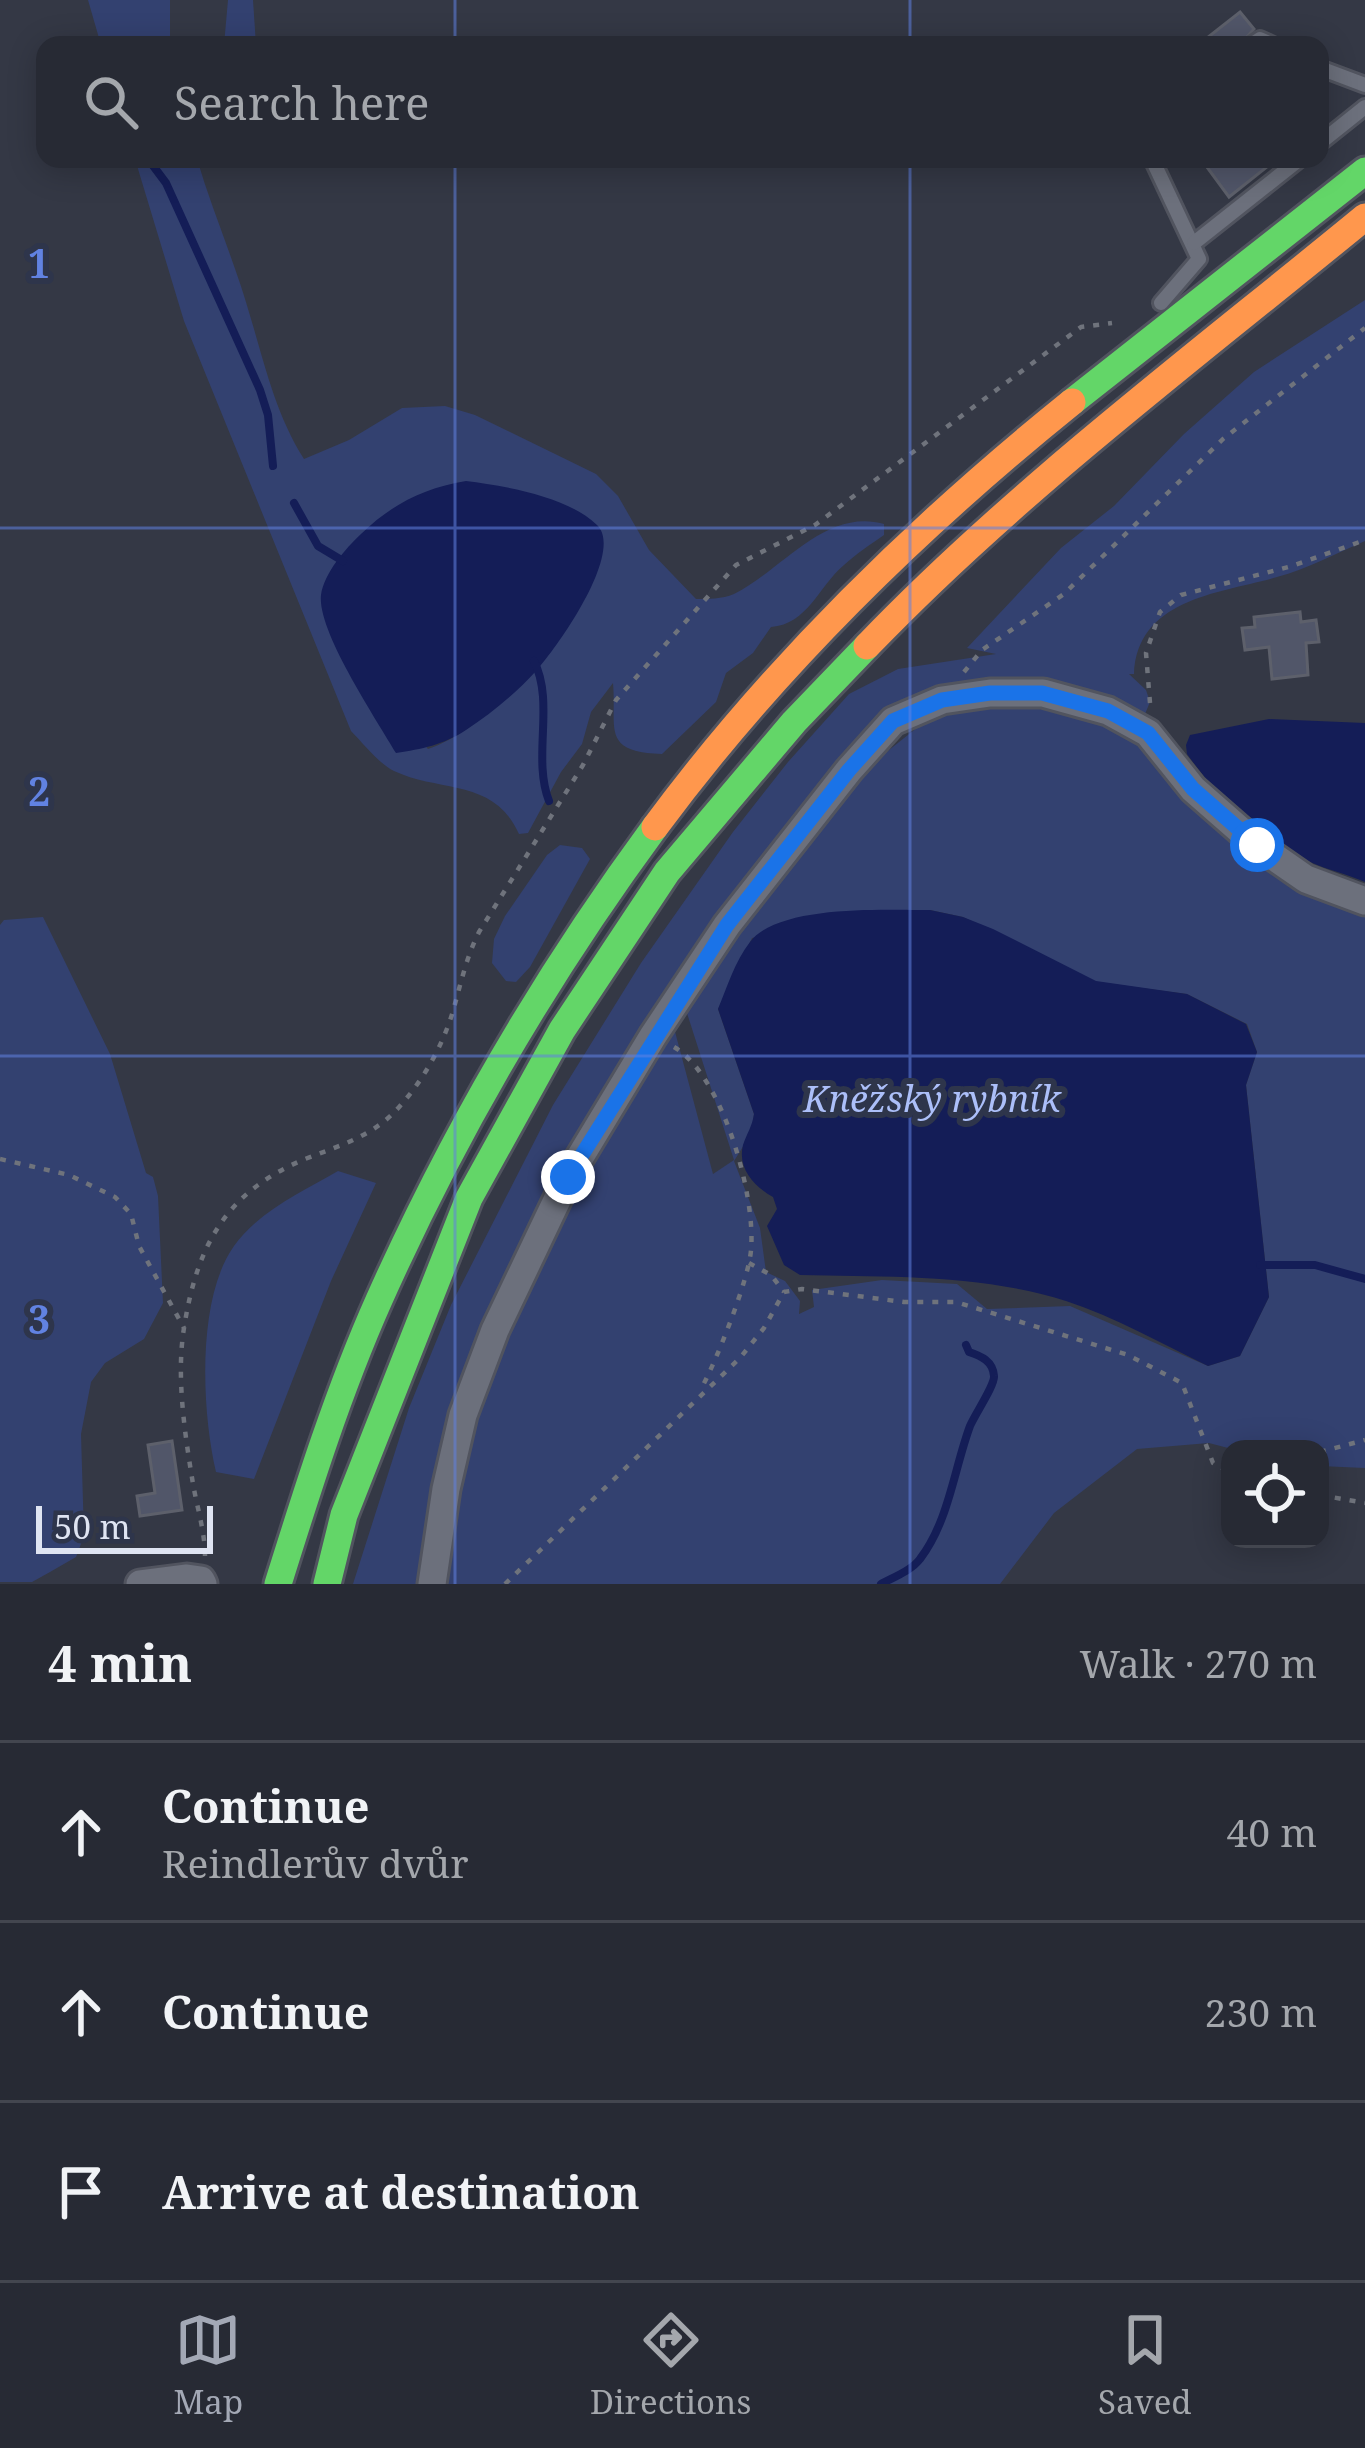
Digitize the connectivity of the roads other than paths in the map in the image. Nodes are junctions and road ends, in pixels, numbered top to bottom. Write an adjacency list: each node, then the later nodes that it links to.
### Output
1 (1329, 71): 2 (lane)
2 (1365, 85)
3 (1365, 107): 4 (lane)
4 (1329, 136)
5 (1156, 168): 9 (lane)
6 (1289, 168): 9 (lane)
7 (1365, 171): 12 (highway)
8 (1365, 217): 17 (highway)
9 (1194, 244): 10 (lane)
10 (1141, 323)
11 (1126, 339): 12 (lane)
12 (1033, 434): 16 (highway)
13 (1365, 901): 18 (street)
14 (202, 1582): 15 (street)
15 (140, 1584)
16 (278, 1584)
17 (327, 1584)
18 (432, 1584)

